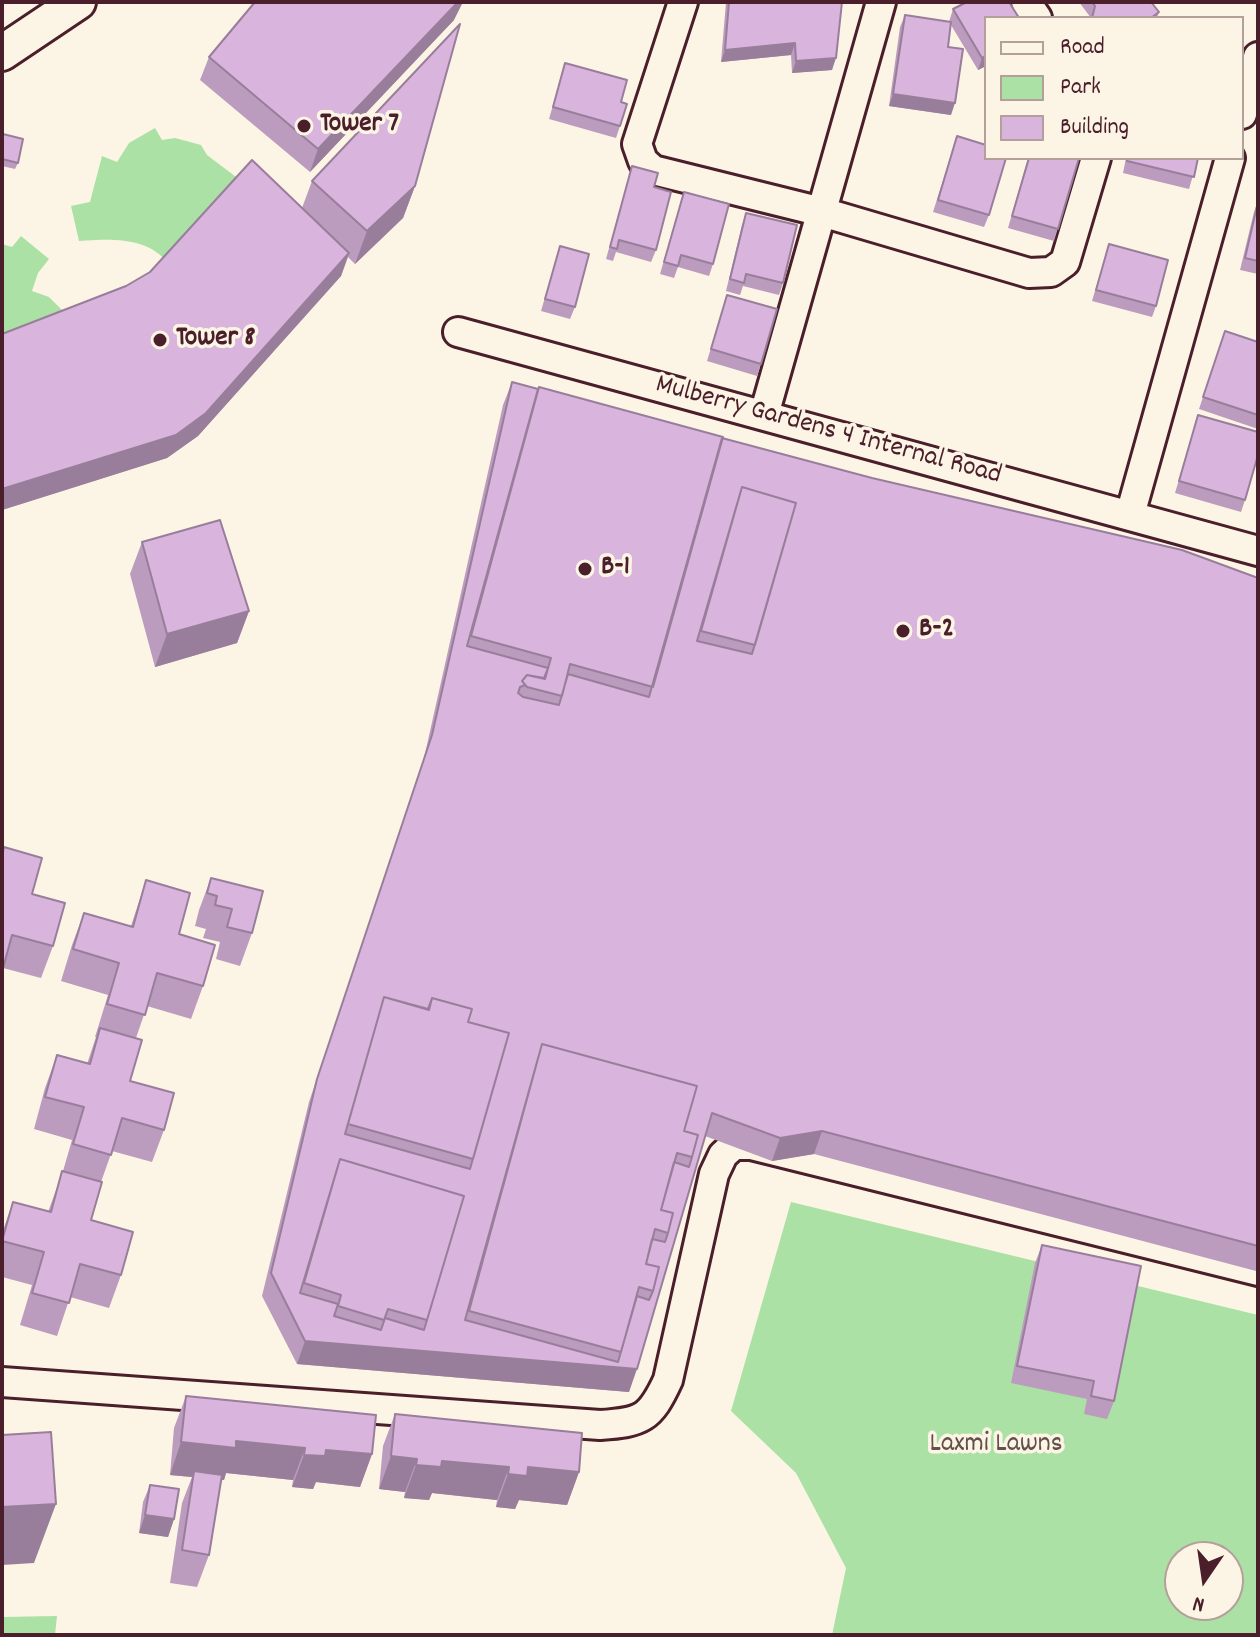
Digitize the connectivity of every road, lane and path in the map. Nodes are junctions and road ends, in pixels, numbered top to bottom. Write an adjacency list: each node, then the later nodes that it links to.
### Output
1 (78, 2): 4 (street)
2 (683, 2): 9 (street)
3 (881, 2): 9 (street)
4 (2, 53)
5 (1258, 57): 6 (street)
6 (1244, 107)
7 (1095, 160): 9 (street)
8 (1230, 160): 12 (street)
9 (822, 212): 11 (street)
10 (458, 332): 11 (street, Mulberry Gardens 4 Internal Road)
11 (764, 415): 12 (street, Mulberry Gardens 4 Internal Road)
12 (1142, 519): 13 (street, Mulberry Gardens 4 Internal Road)
13 (1258, 551)
14 (1257, 1269): 15 (street)
15 (2, 1382)

